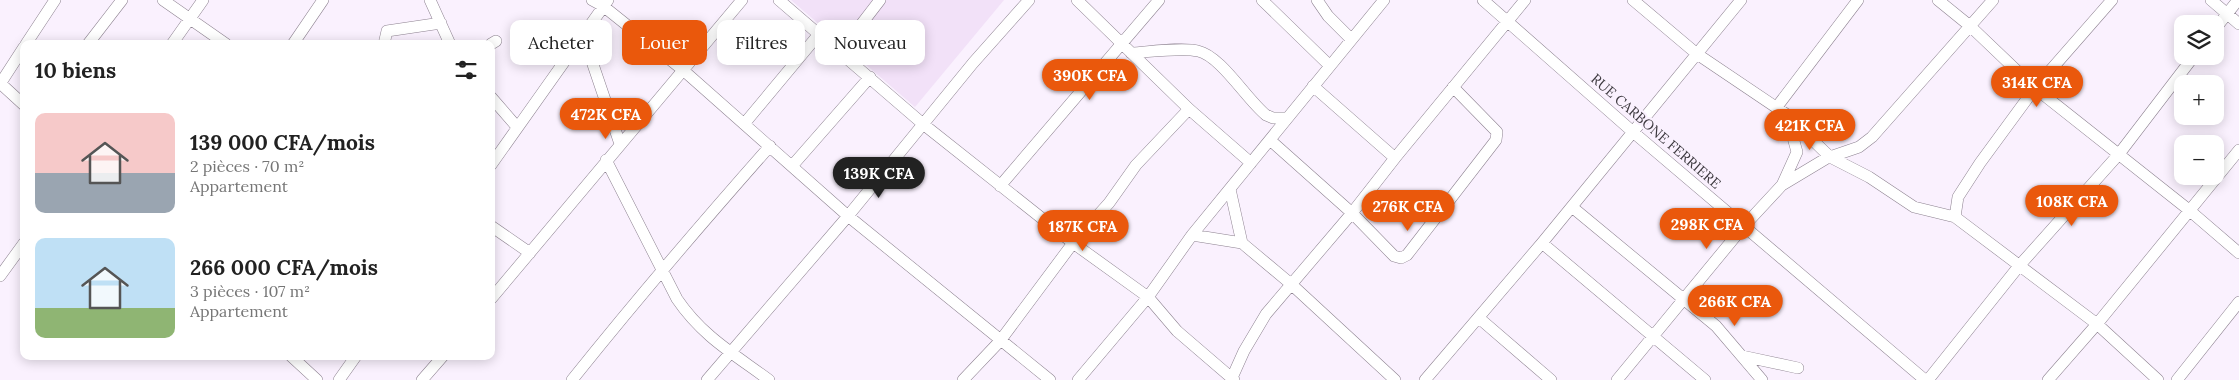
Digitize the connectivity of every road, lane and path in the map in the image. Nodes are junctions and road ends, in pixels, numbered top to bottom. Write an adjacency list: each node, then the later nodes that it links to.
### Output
1 (55, 0): 40 (street)
2 (122, 0): 41 (street)
3 (163, 0): 30 (street)
4 (202, 0): 30 (street)
5 (322, 0): 44 (street)
6 (430, 0): 34 (street)
7 (592, 0): 27 (street)
8 (742, 0): 56 (street)
9 (779, 0): 37 (street)
10 (880, 0): 32 (street)
11 (1029, 0): 69 (street)
12 (1077, 0): 47 (street)
13 (1159, 0): 47 (street)
14 (1262, 0): 54 (street)
15 (1317, 0): 39 (street)
16 (1384, 0): 39 (street)
17 (1482, 0): 33 (street, RUE CARBONE FERRIERE)
18 (1525, 0): 33 (street)
19 (1633, 0): 50 (street)
20 (1741, 0): 50 (street)
21 (1858, 0): 64 (street)
22 (1938, 0): 36 (street)
23 (1993, 0): 36 (street)
24 (2112, 0): 61 (street)
25 (2211, 0): 28 (street)
26 (2238, 0): 28 (street)
27 (606, 3): 31 (street); 56 (street)
28 (2227, 13): 29 (street); 35 (street)
29 (2224, 17)
30 (190, 20): 42 (street); 43 (street)
31 (594, 20)
32 (865, 20)
33 (1507, 22): 60 (street); 71 (street, RUE CARBONE FERRIERE)
34 (441, 23): 45 (street); 46 (street)
35 (2239, 24)
36 (1970, 26): 61 (street); 77 (street)
37 (815, 31)
38 (815, 39): 68 (street)
39 (1351, 39): 54 (street)
40 (29, 40)
41 (91, 40)
42 (175, 40)
43 (220, 40)
44 (296, 40)
45 (385, 40)
46 (448, 40)
47 (1122, 44): 48 (street); 84 (street)
48 (1131, 53): 65 (street); 67 (street)
49 (20, 54): 58 (street)
50 (1697, 54): 64 (street); 71 (street)
51 (561, 65): 70 (street)
52 (593, 65): 73 (street)
53 (855, 65): 57 (street)
54 (1329, 65): 59 (street)
55 (2187, 65): 76 (street)
56 (683, 70): 68 (street); 73 (street)
57 (870, 78): 69 (street); 82 (street)
58 (0, 84): 63 (street)
59 (1313, 86): 67 (street); 78 (street)
60 (1453, 87): 78 (street); 88 (street)
61 (2035, 88): 76 (street); 90 (street)
62 (495, 101): 70 (street)
63 (20, 102)
64 (1776, 108): 66 (street)
65 (1189, 109): 81 (street); 94 (street)
66 (1786, 114): 77 (street); 83 (street)
67 (1287, 118): 72 (street)
68 (744, 124): 74 (street)
69 (923, 124): 84 (street); 89 (street)
70 (517, 126): 79 (street)
71 (1633, 132): 86 (street); 91 (street, RUE CARBONE FERRIERE)
72 (1270, 140): 81 (street); 88 (street)
73 (620, 144): 80 (street)
74 (770, 146): 82 (street); 101 (street)
75 (2239, 150): 87 (street)
76 (2118, 154): 87 (street); 100 (street)
77 (1830, 157): 83 (street); 90 (street)
78 (1395, 158): 88 (street)
79 (495, 159)
80 (606, 160): 98 (street); 101 (street)
81 (1251, 163): 85 (street)
82 (792, 166): 89 (street)
83 (1782, 185): 91 (street)
84 (1000, 186): 94 (street)
85 (1230, 189): 93 (street); 96 (street)
86 (1572, 207): 95 (street); 106 (street)
87 (2189, 210): 99 (street); 109 (street)
88 (1352, 213): 103 (street)
89 (848, 216): 111 (street); 112 (street)
90 (1956, 217): 100 (street)
91 (1744, 226): 106 (street); 134 (street, RUE CARBONE FERRIERE)
92 (495, 229): 98 (street)
93 (1192, 234): 96 (street); 105 (street)
94 (1073, 243): 105 (street); 111 (street)
95 (1542, 243): 108 (street); 110 (street)
96 (1242, 244): 103 (street)
97 (20, 249): 102 (street)
98 (530, 253): 104 (street)
99 (2239, 254)
100 (2018, 266): 109 (street); 134 (street)
101 (663, 272): 112 (street); 122 (street)
102 (0, 276)
103 (1291, 284): 118 (street); 128 (street)
104 (495, 294)
105 (1148, 297): 118 (street); 127 (street)
106 (1683, 300): 110 (street); 113 (street)
107 (2239, 302): 137 (street)
108 (1479, 318): 129 (street); 130 (street)
109 (2097, 324): 135 (street); 136 (street)
110 (1652, 337): 131 (street); 132 (street)
111 (1000, 341): 125 (street); 126 (street)
112 (731, 351): 123 (street); 124 (street)
113 (1742, 356): 117 (street); 133 (street)
114 (295, 360): 119 (street)
115 (353, 360): 120 (street)
116 (440, 360): 121 (street)
117 (1798, 368)
118 (1233, 379)
119 (317, 380)
120 (339, 380)
121 (422, 380)
122 (572, 380)
123 (707, 380)
124 (769, 380)
125 (962, 380)
126 (1050, 380)
127 (1078, 380)
128 (1395, 380)
129 (1426, 380)
130 (1551, 380)
131 (1617, 380)
132 (1705, 380)
133 (1762, 380)
134 (1926, 380)
135 (2048, 380)
136 (2158, 380)
137 (2177, 380)

